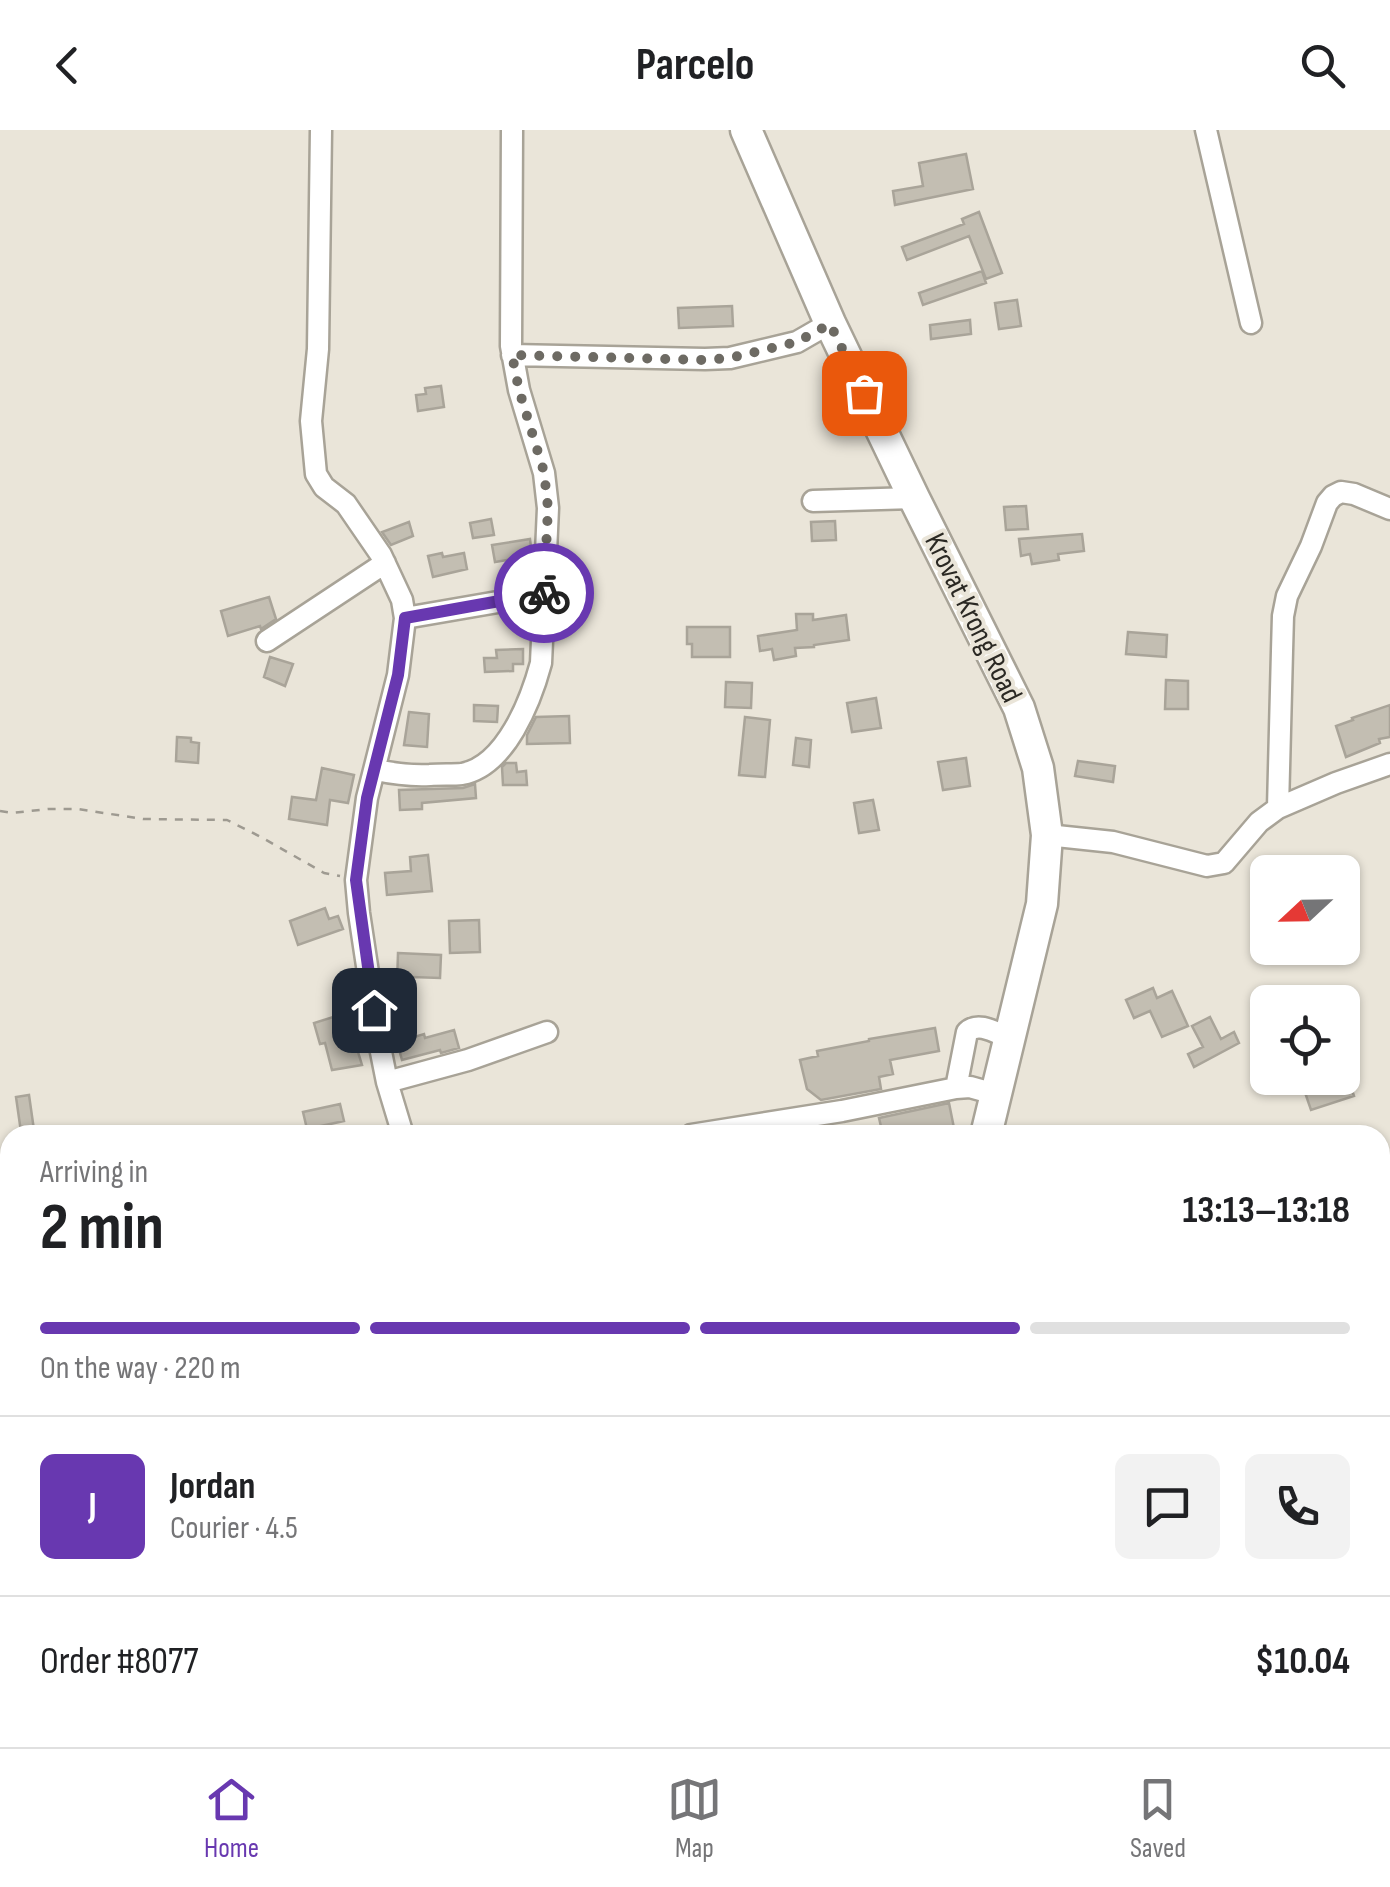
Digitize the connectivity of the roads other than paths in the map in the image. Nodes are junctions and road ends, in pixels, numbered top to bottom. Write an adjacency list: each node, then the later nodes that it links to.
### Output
1 (321, 130): 11 (street)
2 (512, 130): 7 (street)
3 (746, 130): 6 (highway, Krovat Krong Road)
4 (1206, 130): 5 (street)
5 (1251, 322)
6 (830, 324): 7 (street); 8 (highway, Krovat Krong Road)
7 (512, 355): 12 (street)
8 (914, 498): 9 (street); 18 (highway, Krovat Krong Road)
9 (813, 501)
10 (1390, 509): 17 (street)
11 (385, 563): 13 (street); 14 (street)
12 (544, 594): 13 (street); 16 (street)
13 (405, 618): 16 (street)
14 (266, 642)
15 (1390, 764): 17 (street)
16 (376, 770): 21 (street)
17 (1278, 808): 18 (street)
18 (1046, 836): 20 (highway, Krovat Krong Road)
19 (547, 1032): 21 (street)
20 (1009, 1038): 22 (street); 23 (highway, Krovat Krong Road)
21 (388, 1082): 24 (street)
22 (956, 1088): 23 (street); 25 (street)
23 (995, 1094): 26 (highway, Krovat Krong Road)
24 (400, 1125)
25 (754, 1125)
26 (988, 1125)

